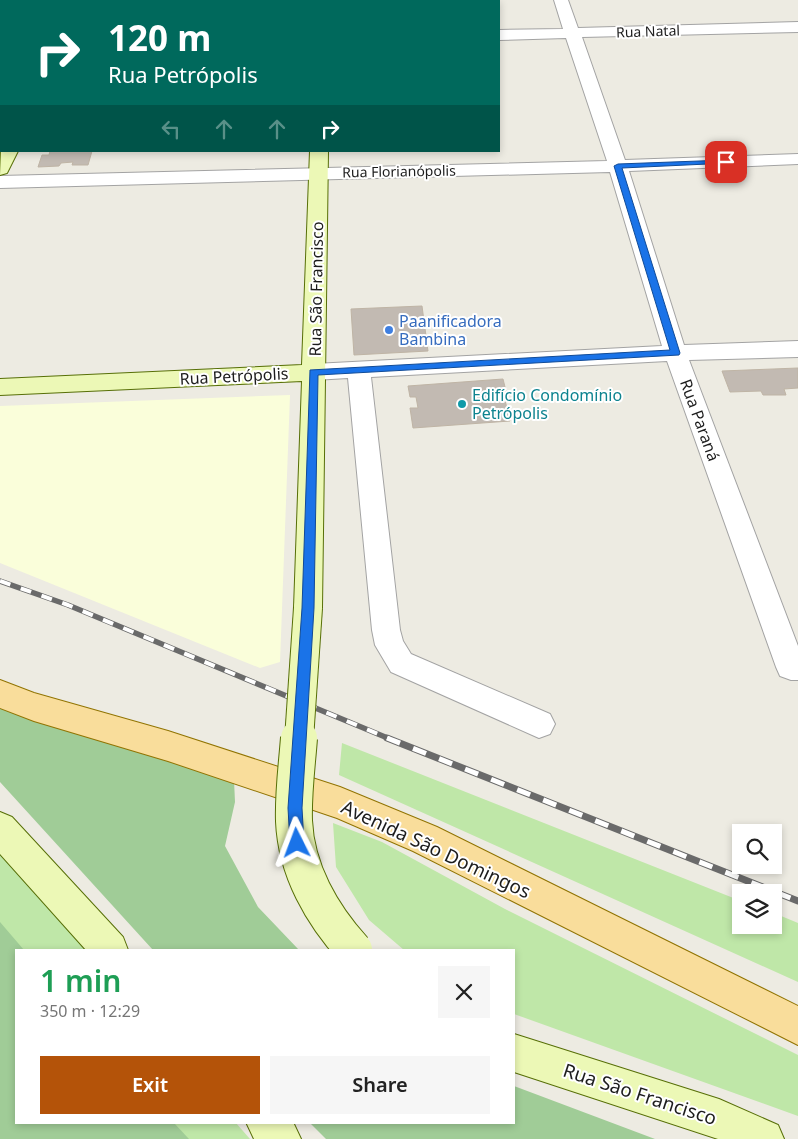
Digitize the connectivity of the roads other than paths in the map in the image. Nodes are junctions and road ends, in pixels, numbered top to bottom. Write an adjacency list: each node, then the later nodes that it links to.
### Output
1 (561, 0): 3 (street, Rua Paraná)
2 (798, 27): 3 (street, Rua Natal)
3 (572, 34): 4 (street, Rua Natal); 8 (street, Rua Paraná)
4 (500, 35)
5 (8, 152): 9 (main road)
6 (319, 152): 10 (main road, Rua São Francisco)
7 (798, 159): 8 (street, Rua Florianópolis)
8 (618, 166): 10 (street, Rua Florianópolis); 13 (street, Rua Paraná)
9 (0, 169)
10 (319, 173): 11 (street, Rua Florianópolis); 15 (main road, Rua São Francisco)
11 (0, 182)
12 (798, 349): 13 (street, Rua Petrópolis)
13 (675, 353): 14 (street, Rua Petrópolis); 17 (street, Rua Paraná)
14 (359, 370): 15 (street, Rua Petrópolis); 19 (street)
15 (314, 372): 16 (main road, Rua Petrópolis); 22 (main road, Rua São Francisco, bridge)
16 (0, 387)
17 (795, 667)
18 (0, 694): 23 (main road, Avenida São Domingos)
19 (539, 724)
20 (0, 829): 21 (main road)
21 (109, 949)
22 (353, 949)
23 (798, 1026)
24 (515, 1053): 27 (main road, Rua São Francisco)
25 (268, 1124): 26 (main road)
26 (281, 1139)
27 (764, 1139)

